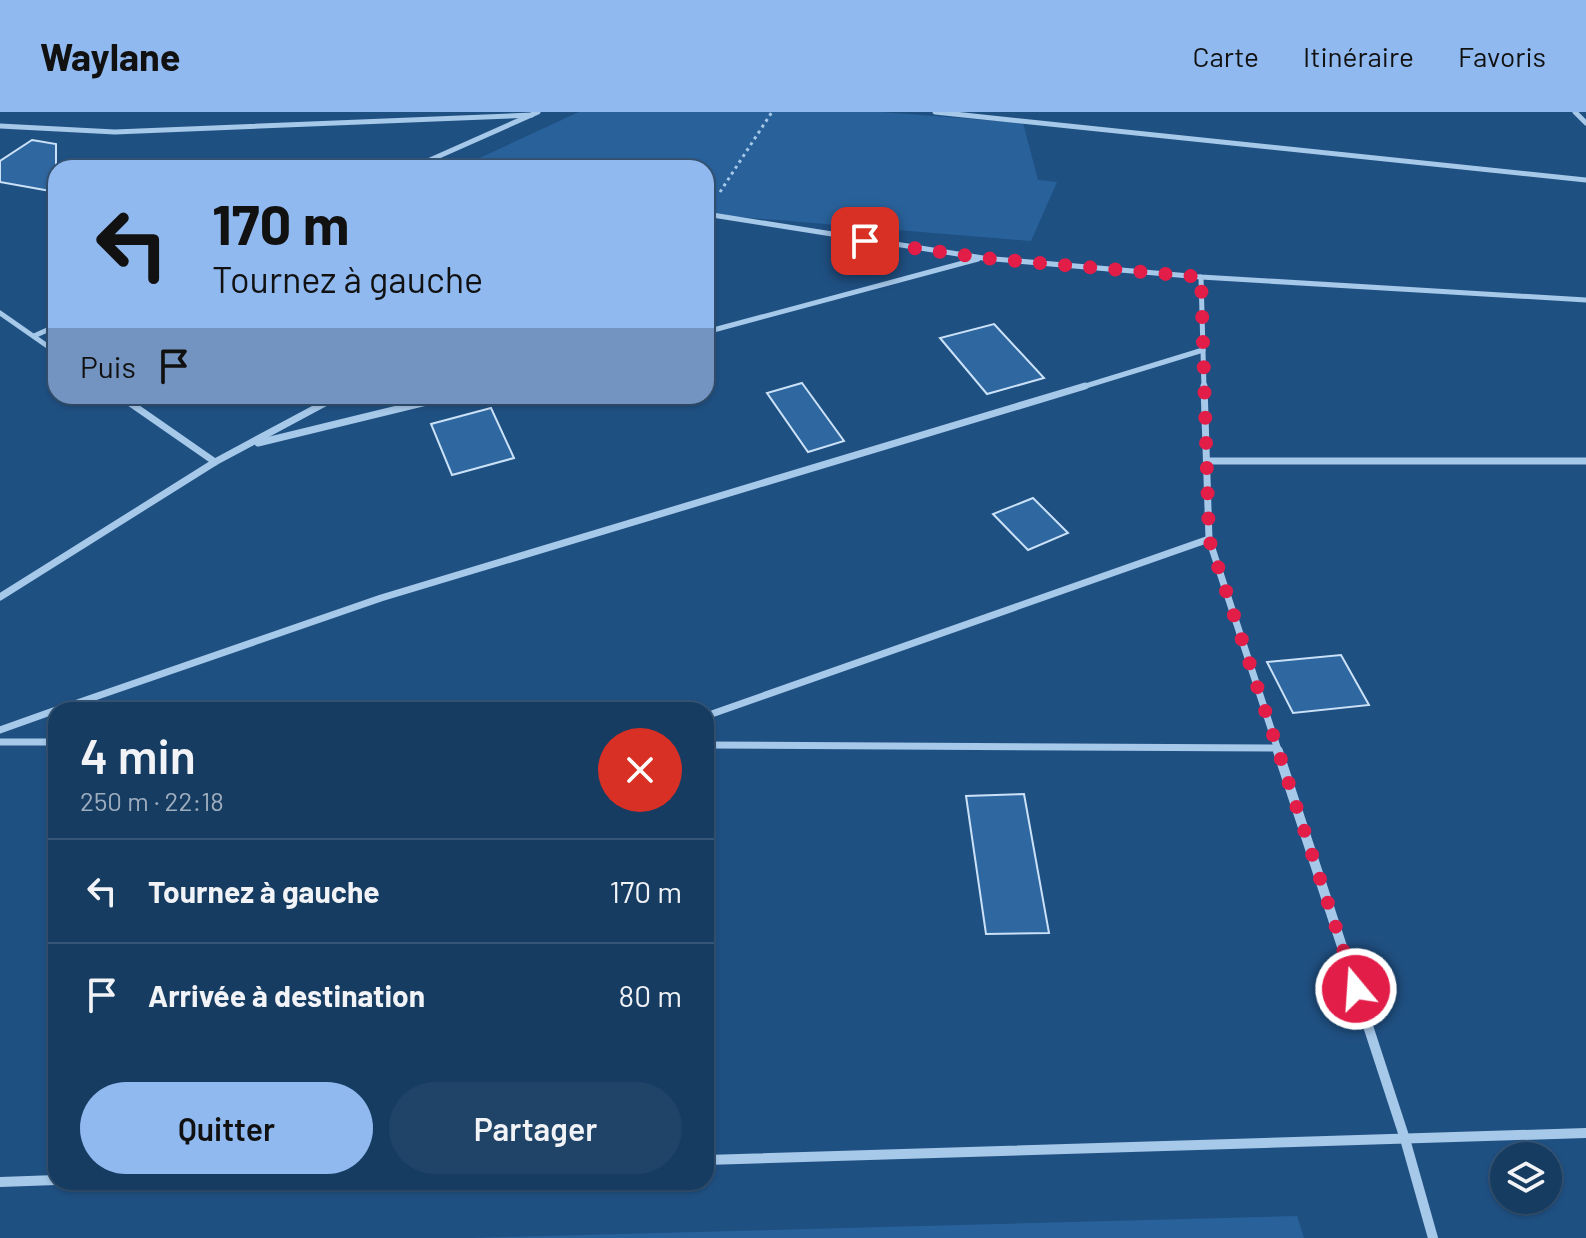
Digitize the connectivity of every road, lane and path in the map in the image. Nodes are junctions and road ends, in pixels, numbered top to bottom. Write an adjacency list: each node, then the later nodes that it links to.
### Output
1 (355, 112): 6 (street)
2 (772, 112): 11 (path)
3 (935, 112): 10 (street)
4 (1575, 112): 7 (street)
5 (535, 113): 6 (street); 9 (street)
6 (351, 123): 8 (street)
7 (1586, 123)
8 (0, 126)
9 (430, 160)
10 (1586, 180)
11 (714, 200)
12 (714, 215): 13 (street)
13 (983, 258): 14 (street); 18 (street)
14 (1201, 277): 15 (street); 21 (street)
15 (1586, 300)
16 (0, 313): 19 (street)
17 (48, 330): 19 (street)
18 (714, 330)
19 (34, 336): 20 (street)
20 (48, 346)
21 (1203, 350): 26 (street); 31 (street)
22 (132, 404): 28 (street)
23 (323, 404): 25 (street)
24 (418, 404): 25 (street)
25 (246, 446): 28 (street)
26 (1207, 461): 27 (street); 29 (street)
27 (1586, 461)
28 (215, 462): 30 (street)
29 (1209, 539): 33 (street); 38 (street)
30 (0, 597)
31 (79, 702)
32 (48, 713): 34 (street)
33 (714, 713)
34 (0, 730)
35 (0, 742): 36 (street)
36 (48, 742)
37 (714, 745): 38 (street)
38 (1277, 748): 40 (street)
39 (1586, 1133): 40 (street)
40 (1405, 1139): 41 (street); 44 (street)
41 (714, 1160)
42 (48, 1180): 43 (street)
43 (0, 1182)
44 (1433, 1238)

